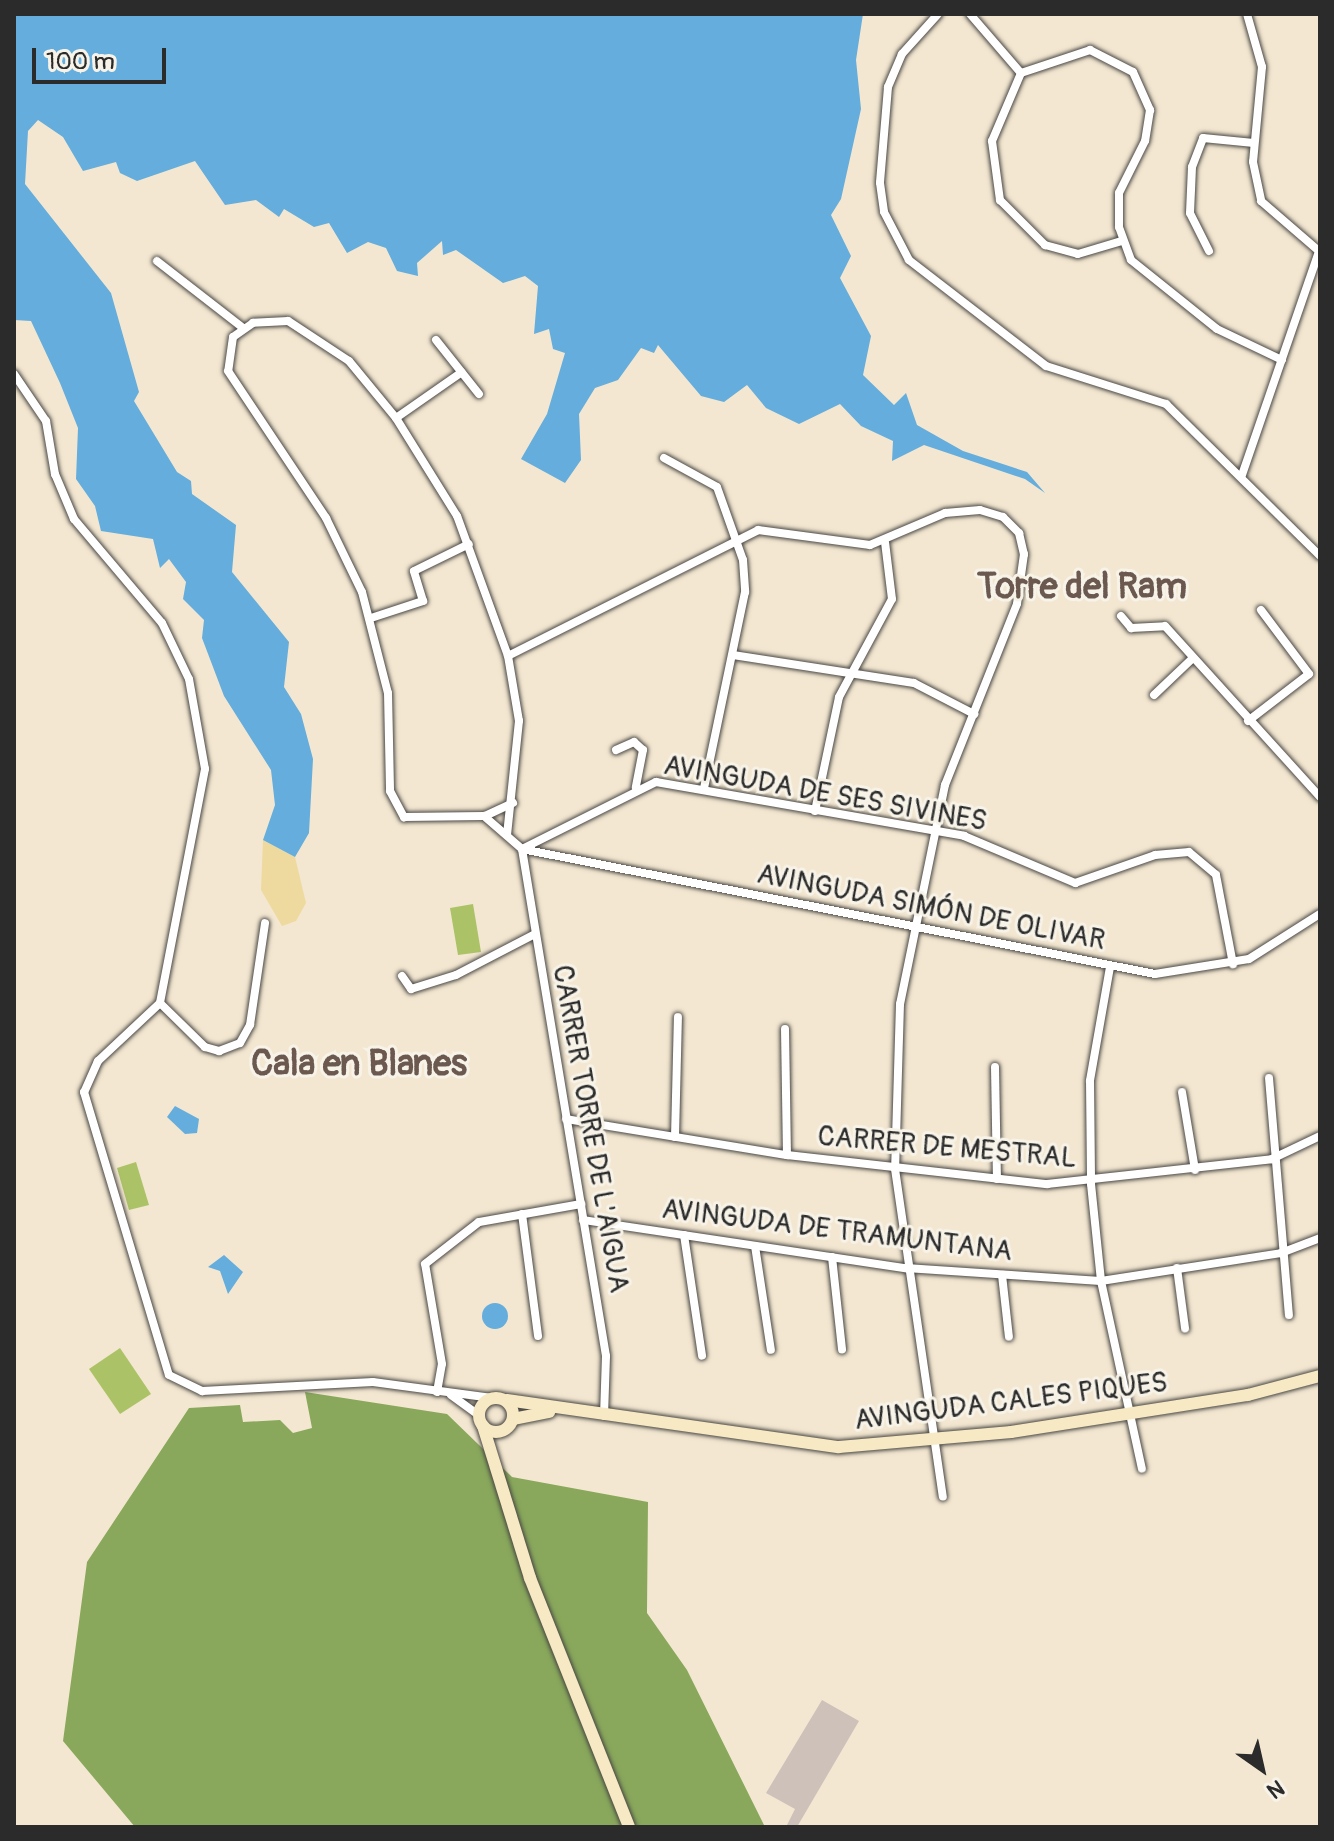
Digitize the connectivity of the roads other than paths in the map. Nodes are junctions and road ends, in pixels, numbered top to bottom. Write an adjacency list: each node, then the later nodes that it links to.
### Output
1 (938, 14): 18 (street)
2 (970, 14): 4 (street)
3 (1247, 14): 5 (street)
4 (1024, 74): 6 (street); 6 (street)
5 (1254, 143): 7 (street); 8 (street)
6 (1122, 241): 12 (street)
7 (1209, 251)
8 (1319, 252): 12 (street)
9 (157, 261): 10 (street)
10 (243, 328): 16 (street); 25 (street)
11 (436, 340): 13 (street)
12 (1282, 360): 18 (street)
13 (462, 372): 15 (street); 16 (street)
14 (14, 374): 50 (street)
15 (479, 394)
16 (396, 418): 21 (street)
17 (664, 458): 19 (street)
18 (1242, 475): 22 (street)
19 (738, 536): 20 (street); 26 (street); 27 (street)
20 (885, 542): 29 (street); 31 (street)
21 (469, 544): 25 (street); 27 (street)
22 (1320, 556)
23 (1261, 610): 32 (street)
24 (1121, 616): 28 (street)
25 (371, 618): 39 (street)
26 (733, 655): 29 (street); 35 (street)
27 (508, 656): 37 (street)
28 (1192, 659): 30 (street); 32 (street)
29 (854, 672): 31 (street); 38 (street)
30 (1154, 695)
31 (974, 714): 40 (street)
32 (1248, 721): 36 (street)
33 (616, 750): 34 (street)
34 (636, 787): 35 (street, AVINGUDA DE SES SIVINES); 42 (street, AVINGUDA DE SES SIVINES)
35 (704, 789): 38 (street, AVINGUDA DE SES SIVINES)
36 (1320, 797)
37 (513, 803): 39 (street); 41 (street)
38 (815, 811): 40 (street, AVINGUDA DE SES SIVINES)
39 (484, 816): 41 (street)
40 (933, 833): 45 (street); 47 (street, AVINGUDA DE SES SIVINES)
41 (507, 835): 42 (street)
42 (522, 849): 45 (street, AVINGUDA SIMÓN DE OLIVAR); 46 (street, CARRER TORRE DE L'AIGUA)
43 (1320, 914): 47 (street, AVINGUDA SIMÓN DE OLIVAR)
44 (265, 923): 50 (street)
45 (915, 927): 48 (street, AVINGUDA SIMÓN DE OLIVAR); 61 (street)
46 (535, 934): 49 (street); 56 (street, CARRER TORRE DE L'AIGUA)
47 (1233, 964): 48 (street, AVINGUDA SIMÓN DE OLIVAR)
48 (1110, 967): 64 (street)
49 (402, 976)
50 (160, 1003): 85 (street)
51 (678, 1017): 58 (street)
52 (785, 1029): 59 (street)
53 (995, 1067): 63 (street)
54 (1269, 1078): 60 (street)
55 (1182, 1092): 62 (street)
56 (566, 1119): 58 (street, CARRER DE MESTRAL); 65 (street, CARRER TORRE DE L'AIGUA)
57 (1320, 1136): 60 (street, CARRER DE MESTRAL)
58 (675, 1137): 59 (street, CARRER DE MESTRAL)
59 (787, 1155): 61 (street, CARRER DE MESTRAL)
60 (1272, 1159): 62 (street, CARRER DE MESTRAL); 71 (street)
61 (895, 1169): 63 (street, CARRER DE MESTRAL); 73 (street)
62 (1195, 1170): 64 (street, CARRER DE MESTRAL)
63 (997, 1179): 64 (street, CARRER DE MESTRAL)
64 (1091, 1184): 76 (street)
65 (581, 1204): 66 (street); 67 (street, CARRER TORRE DE L'AIGUA)
66 (522, 1214): 79 (street); 85 (street)
67 (583, 1220): 68 (street, AVINGUDA DE TRAMUNTANA); 90 (street, CARRER TORRE DE L'AIGUA)
68 (684, 1235): 70 (street, AVINGUDA DE TRAMUNTANA); 83 (street)
69 (1320, 1238): 71 (street, AVINGUDA DE TRAMUNTANA)
70 (755, 1246): 72 (street, AVINGUDA DE TRAMUNTANA); 82 (street)
71 (1281, 1253): 74 (street, AVINGUDA DE TRAMUNTANA); 77 (street)
72 (832, 1257): 73 (street, AVINGUDA DE TRAMUNTANA); 81 (street)
73 (906, 1268): 75 (street, AVINGUDA DE TRAMUNTANA); 93 (street)
74 (1177, 1268): 76 (street, AVINGUDA DE TRAMUNTANA); 78 (street)
75 (1002, 1275): 76 (street, AVINGUDA DE TRAMUNTANA); 80 (street)
76 (1101, 1281): 89 (street)
77 (1289, 1315)
78 (1185, 1328)
79 (538, 1336)
80 (1009, 1337)
81 (842, 1349)
82 (771, 1350)
83 (702, 1356)
84 (1320, 1376): 89 (street, AVINGUDA CALES PIQUES)
85 (442, 1392): 86 (street); 91 (street)
86 (492, 1398): 87 (street, AVINGUDA CALES PIQUES); 91 (street)
87 (507, 1400): 88 (street, AVINGUDA CALES PIQUES); 92 (street)
88 (563, 1411): 90 (street, AVINGUDA CALES PIQUES); 92 (street, AVINGUDA CALES PIQUES)
89 (1129, 1413): 93 (street, AVINGUDA CALES PIQUES); 95 (street)
90 (604, 1416): 93 (street, AVINGUDA CALES PIQUES)
91 (481, 1421): 92 (street, AVINGUDA CALES PIQUES); 94 (street)
92 (511, 1423): 94 (street)
93 (934, 1441): 96 (street)
94 (498, 1465): 97 (street)
95 (1142, 1469)
96 (943, 1497)
97 (629, 1827)

